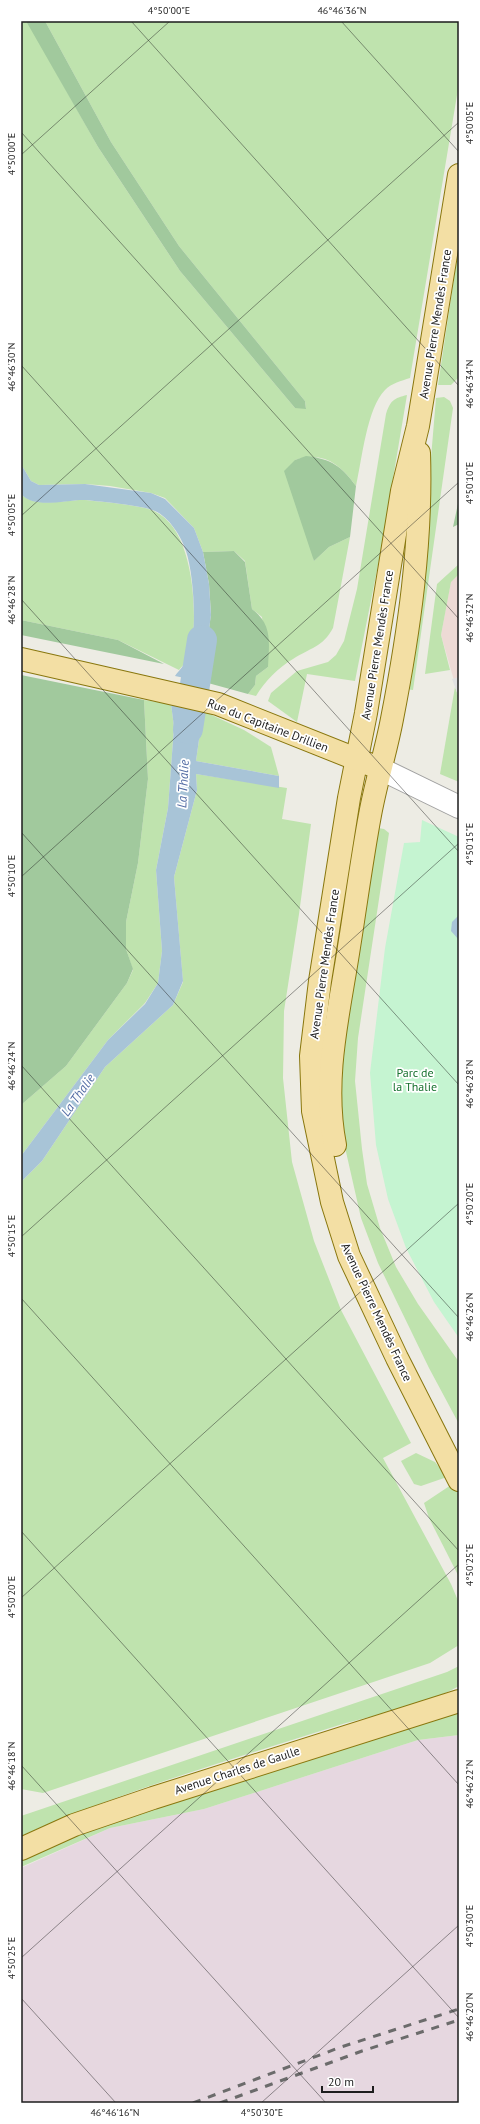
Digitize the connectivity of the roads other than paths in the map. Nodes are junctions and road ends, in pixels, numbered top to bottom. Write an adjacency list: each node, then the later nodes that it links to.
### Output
1 (459, 175): 2 (main road, Avenue Pierre Mendès France)
2 (418, 426): 4 (main road, Avenue Pierre Mendès France); 5 (main road, Avenue Pierre Mendès France)
3 (21, 659): 4 (main road, Rue du Capitaine Drillien)
4 (358, 760): 5 (main road, Rue du Capitaine Drillien); 8 (main road, Avenue Pierre Mendès France)
5 (381, 769): 6 (street, Rue du Capitaine Drillien); 7 (main road, Avenue Pierre Mendès France)
6 (459, 807)
7 (458, 1452)
8 (459, 1480)
9 (458, 1701): 10 (main road, Avenue Charles de Gaulle)
10 (21, 1849)

